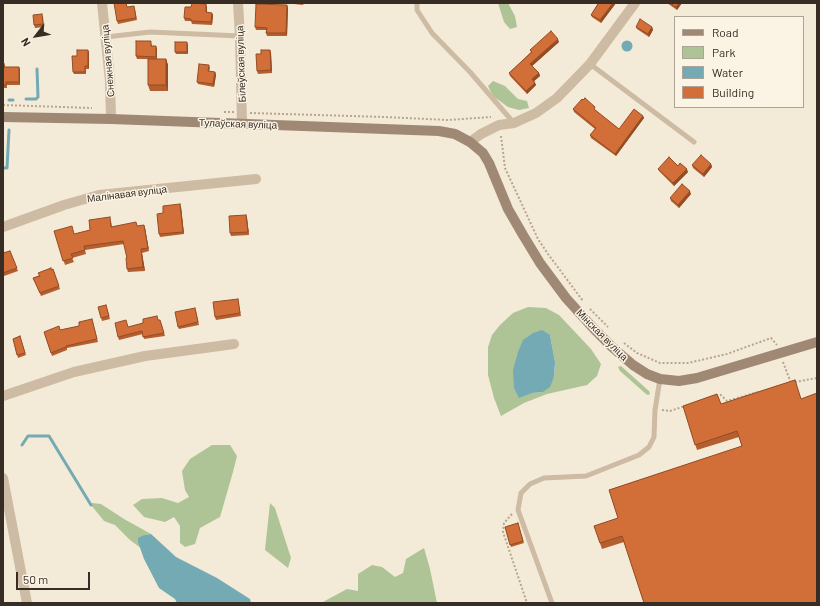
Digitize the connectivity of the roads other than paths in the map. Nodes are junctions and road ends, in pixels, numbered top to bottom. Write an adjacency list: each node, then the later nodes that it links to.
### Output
1 (102, 3): 6 (street, Снежная вуліца)
2 (238, 3): 5 (street, Білеўская вуліца)
3 (417, 3): 10 (lane)
4 (636, 3): 7 (street)
5 (240, 36): 6 (lane); 11 (street, Білеўская вуліца)
6 (106, 37): 9 (street, Снежная вуліца)
7 (590, 64): 10 (street); 13 (lane)
8 (3, 117): 9 (main road, Тулаўская вуліца)
9 (111, 119): 11 (main road, Тулаўская вуліца)
10 (514, 123): 12 (street)
11 (242, 124): 12 (main road, Тулаўская вуліца)
12 (470, 142): 18 (main road, Мінская вуліца)
13 (694, 142)
14 (256, 179): 15 (street, Малінавая вуліца)
15 (3, 227)
16 (234, 344): 19 (street)
17 (816, 344): 18 (main road, Мінская вуліца)
18 (660, 379): 22 (lane)
19 (3, 396)
20 (3, 478): 21 (street)
21 (27, 603)
22 (552, 603)

